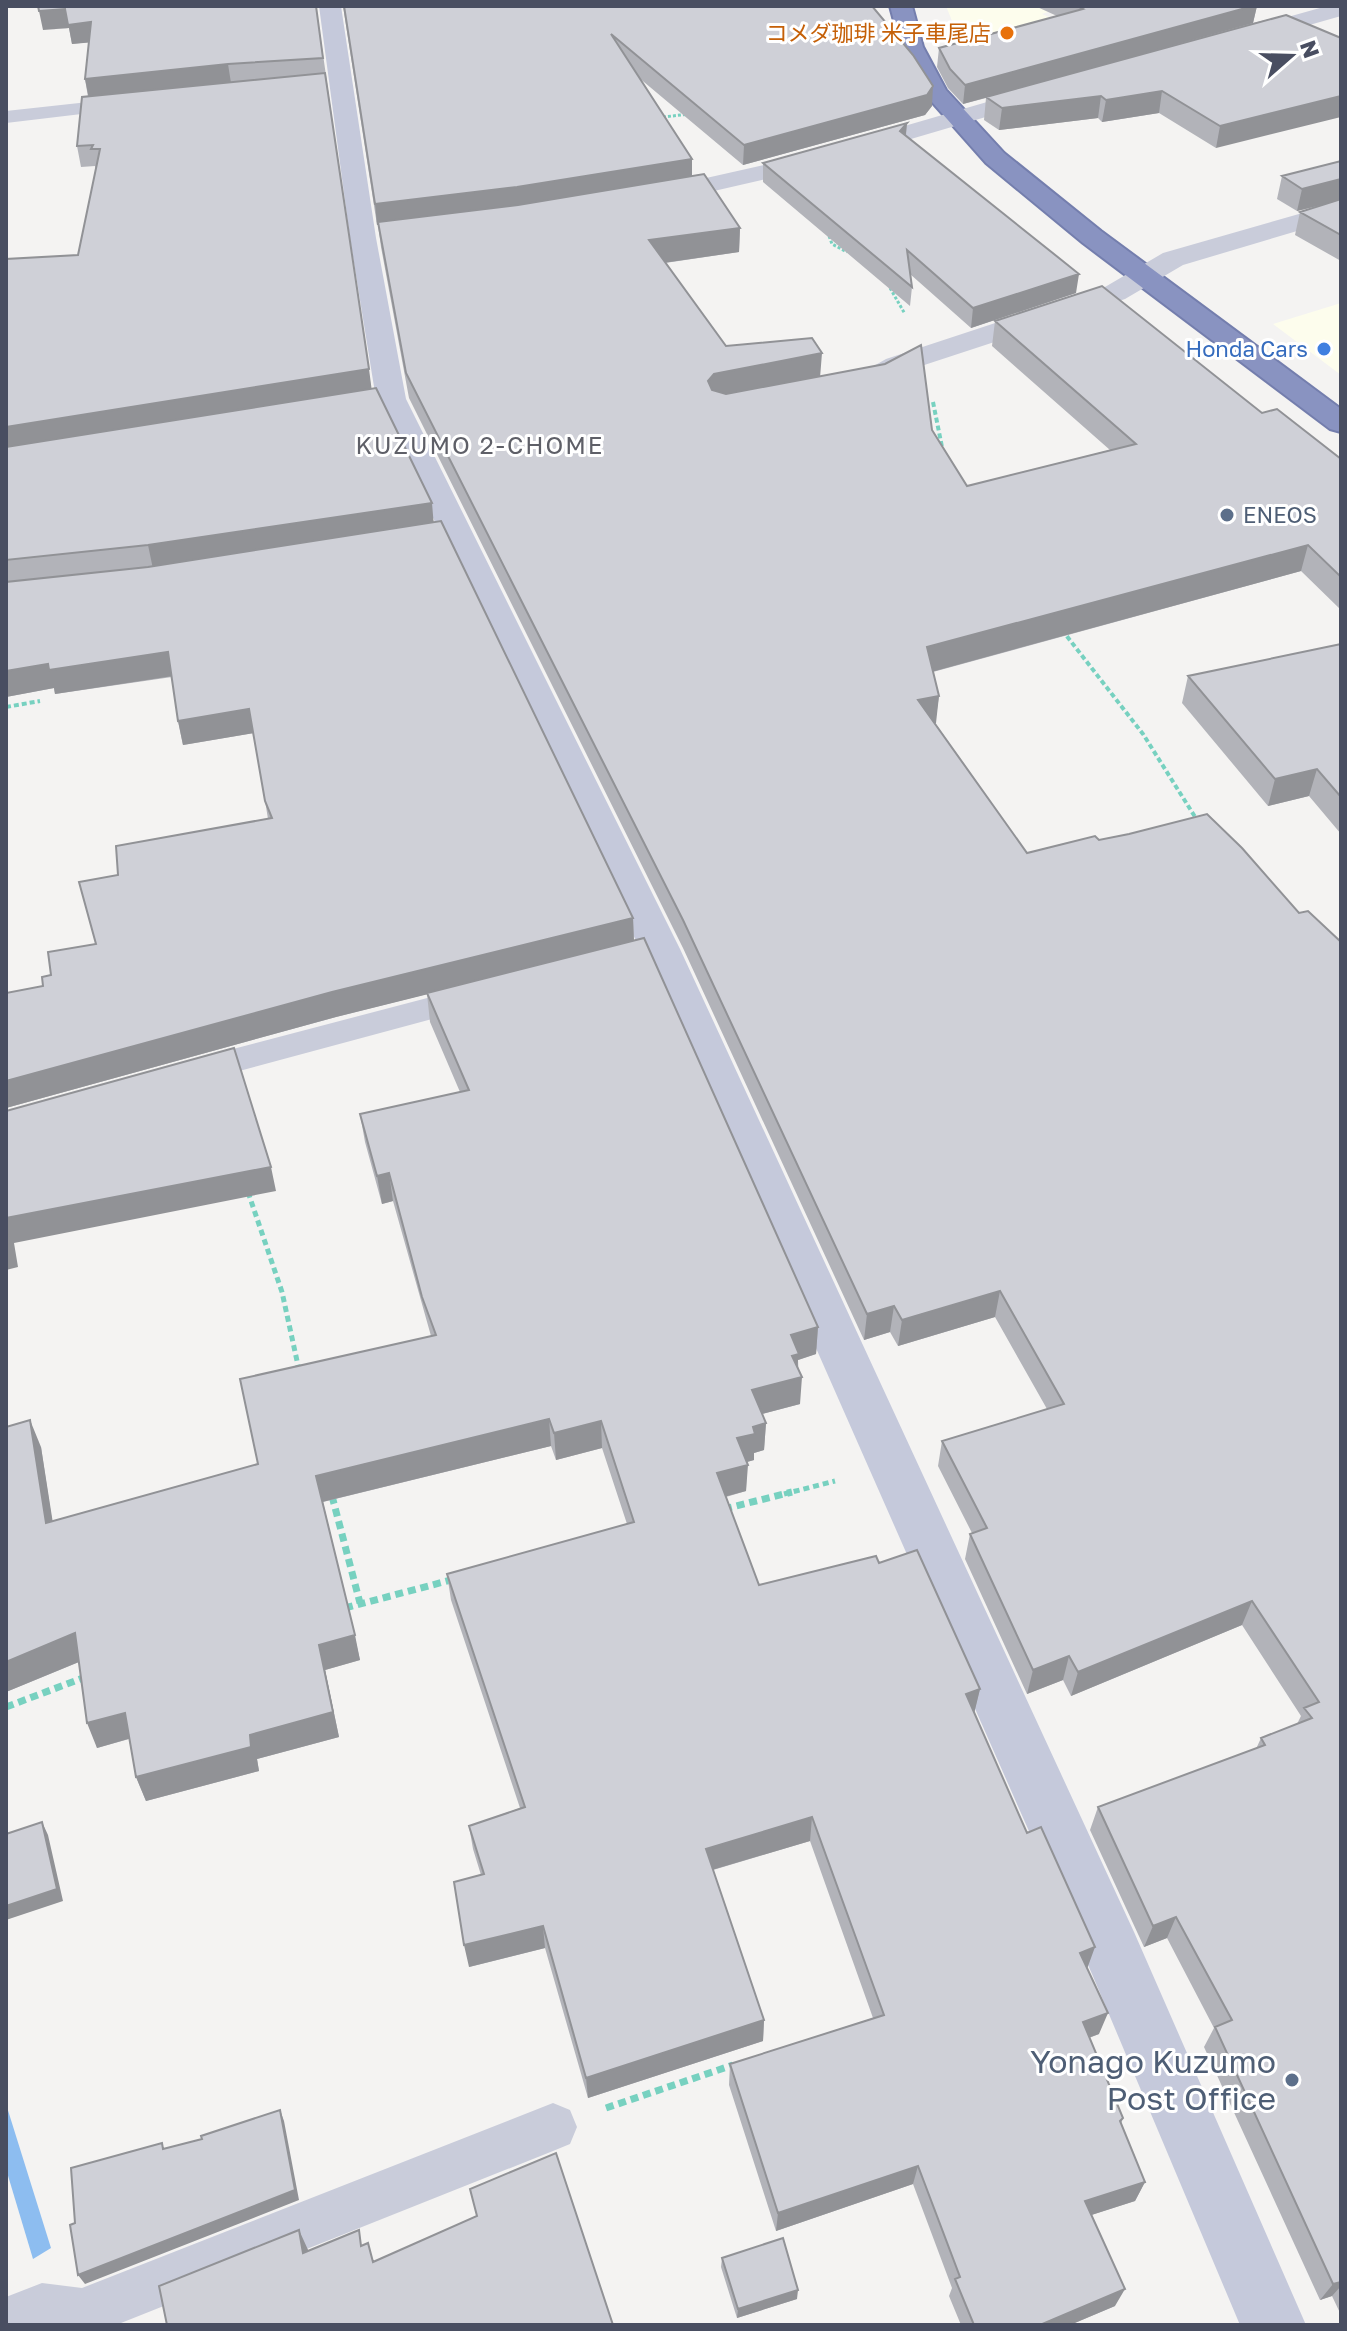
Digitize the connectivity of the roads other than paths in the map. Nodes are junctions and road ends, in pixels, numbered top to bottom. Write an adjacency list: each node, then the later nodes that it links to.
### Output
1 (330, 6): 5 (street)
2 (901, 6): 10 (highway)
3 (1341, 9): 4 (street)
4 (1224, 42)
5 (343, 84): 6 (lane); 20 (street)
6 (315, 86)
7 (1063, 87): 10 (street)
8 (143, 102): 9 (lane)
9 (6, 117)
10 (956, 118): 11 (street); 13 (highway)
11 (622, 202)
12 (1341, 210): 13 (street)
13 (1144, 275): 14 (street); 15 (highway)
14 (843, 386)
15 (1341, 423)
16 (506, 989): 17 (lane)
17 (160, 1080)
18 (553, 2127): 19 (lane)
19 (6, 2322)
20 (1273, 2325)

